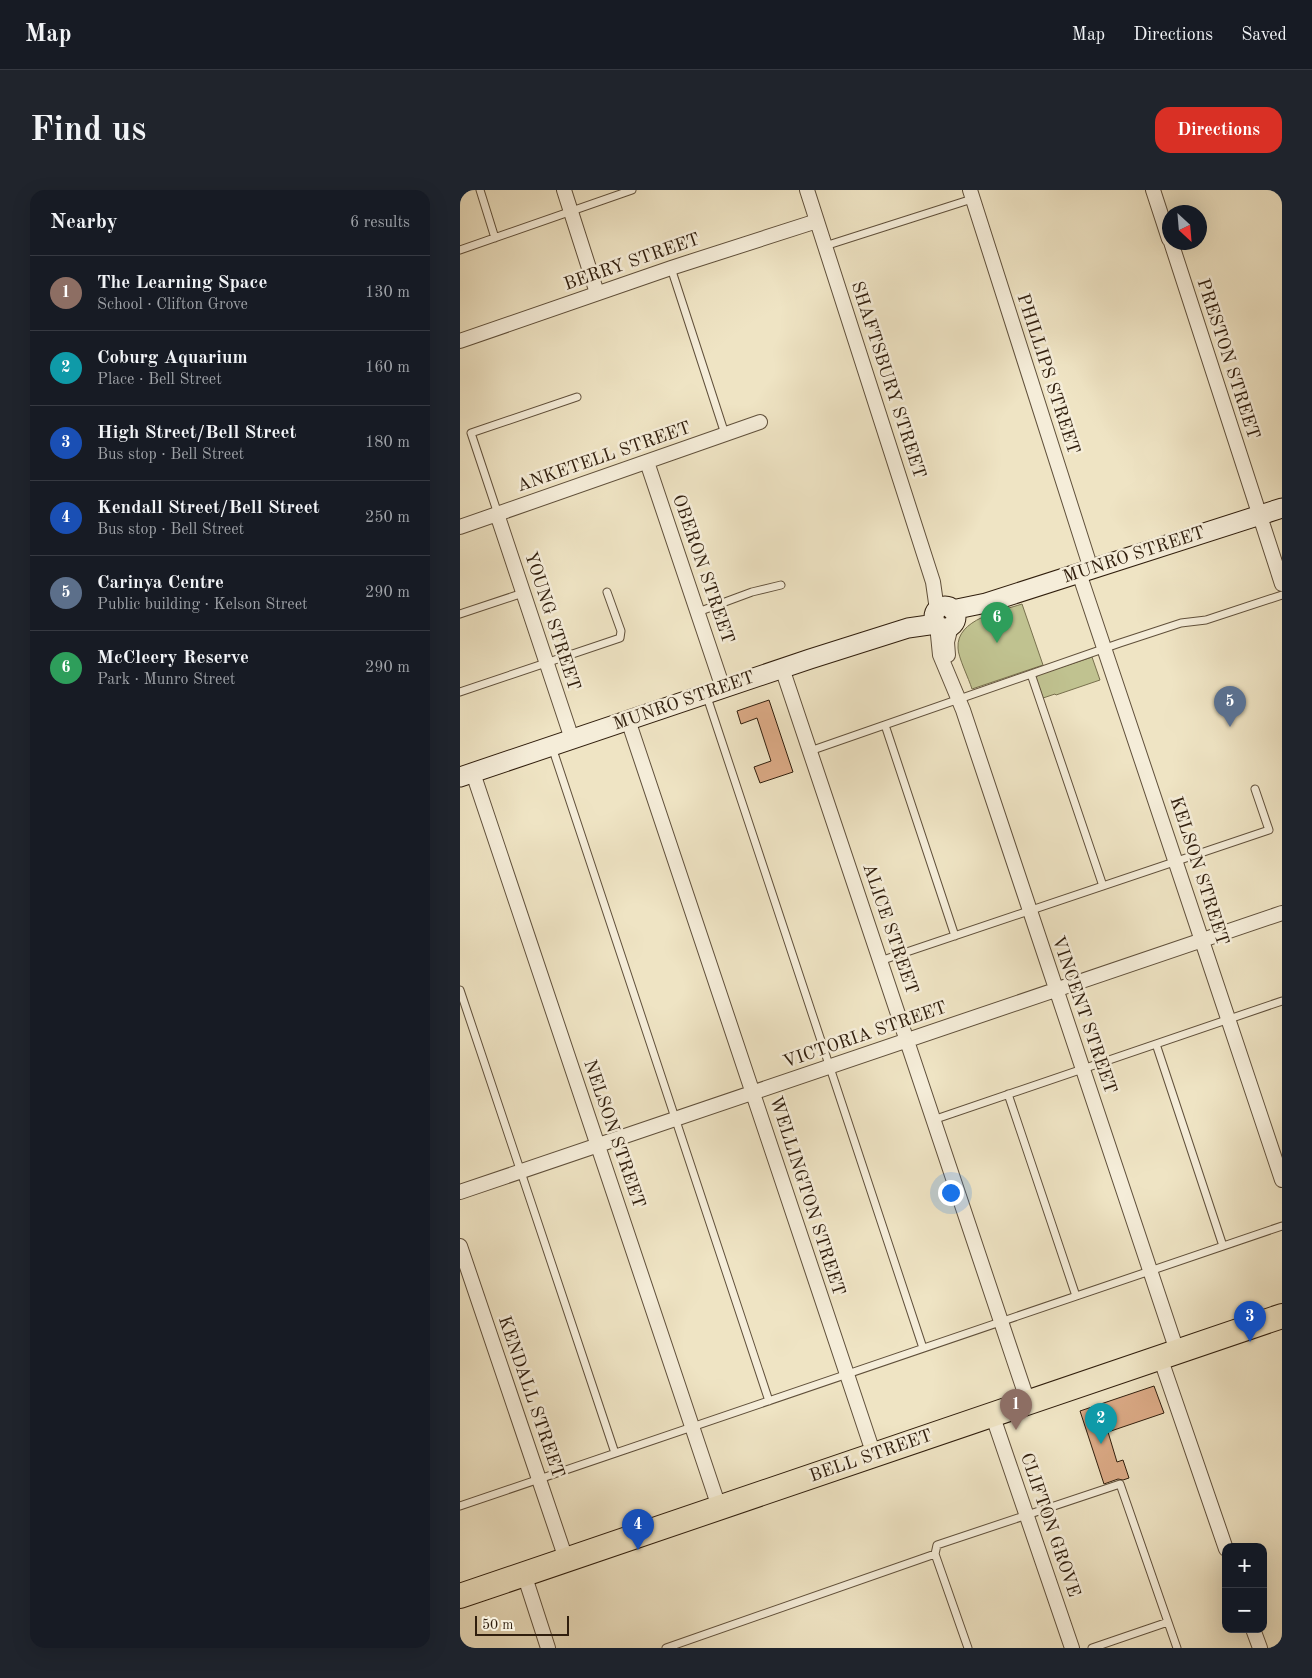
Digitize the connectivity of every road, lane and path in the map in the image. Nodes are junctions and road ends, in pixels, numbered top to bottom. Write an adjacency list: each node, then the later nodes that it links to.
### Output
1 (480, 190): 10 (lane)
2 (564, 190): 7 (street)
3 (632, 190): 7 (lane)
4 (807, 190): 9 (street, SHAFTSBURY STREET)
5 (1154, 190): 8 (street, PRESTON STREET)
6 (971, 194): 11 (lane); 25 (street, PHILLIPS STREET)
7 (570, 211): 10 (lane); 15 (street)
8 (1162, 216)
9 (817, 221): 11 (street, SHAFTSBURY STREET); 14 (street, BERRY STREET)
10 (495, 238): 12 (lane)
11 (825, 246): 33 (street, SHAFTSBURY STREET)
12 (460, 250)
13 (1173, 250): 23 (street, PRESTON STREET)
14 (671, 268): 15 (street, BERRY STREET); 19 (lane)
15 (597, 293): 16 (street, BERRY STREET)
16 (460, 341)
17 (577, 397): 22 (lane)
18 (760, 422): 19 (street, ANKETELL STREET)
19 (725, 434): 20 (street, ANKETELL STREET)
20 (647, 462): 22 (street, ANKETELL STREET); 31 (street, OBERON STREET)
21 (1282, 508): 23 (street, MUNRO STREET)
22 (497, 514): 24 (street, ANKETELL STREET); 29 (street, YOUNG STREET)
23 (1259, 515): 25 (street, MUNRO STREET); 26 (street, PRESTON STREET)
24 (460, 527)
25 (1085, 571): 33 (street, MUNRO STREET); 34 (street, KELSON STREET)
26 (1282, 584)
27 (781, 585): 31 (lane)
28 (607, 592): 35 (lane)
29 (523, 593): 32 (lane); 35 (street, YOUNG STREET)
30 (1282, 595): 34 (lane)
31 (698, 612): 38 (street, OBERON STREET)
32 (460, 614)
33 (944, 617): 36 (street, MUNRO STREET); 40 (street, VINCENT STREET)
34 (1105, 650): 37 (lane); 48 (street, KELSON STREET)
35 (546, 662): 39 (lane); 43 (street, YOUNG STREET)
36 (782, 668): 38 (street, MUNRO STREET); 45 (street, ALICE STREET)
37 (1031, 674): 40 (lane); 49 (lane)
38 (714, 690): 41 (street, MUNRO STREET); 61 (lane)
39 (460, 692)
40 (957, 694): 42 (lane); 50 (street, VINCENT STREET)
41 (628, 720): 43 (street, MUNRO STREET); 63 (street, WELLINGTON STREET)
42 (884, 725): 45 (lane); 52 (lane)
43 (572, 739): 44 (street, MUNRO STREET)
44 (551, 746): 46 (street, MUNRO STREET); 65 (lane)
45 (810, 751): 54 (street, ALICE STREET)
46 (467, 775): 67 (street, NELSON STREET)
47 (1255, 789): 48 (lane)
48 (1176, 861): 49 (lane); 53 (street, KELSON STREET)
49 (1103, 886): 50 (lane)
50 (1030, 911): 52 (lane); 56 (street, VINCENT STREET)
51 (1282, 913): 53 (street, VICTORIA STREET)
52 (955, 936): 54 (lane)
53 (1202, 940): 56 (street, VICTORIA STREET); 58 (street, KELSON STREET)
54 (880, 961): 59 (street, ALICE STREET)
55 (460, 990): 68 (lane)
56 (1056, 990): 59 (street, VICTORIA STREET); 62 (street, VINCENT STREET)
57 (1282, 1001): 58 (lane)
58 (1228, 1020): 60 (lane); 69 (street, KELSON STREET)
59 (907, 1041): 61 (street, VICTORIA STREET); 66 (street, ALICE STREET)
60 (1156, 1044): 62 (lane); 73 (lane)
61 (829, 1066): 63 (street, VICTORIA STREET); 78 (lane)
62 (1083, 1069): 64 (lane); 74 (street, VINCENT STREET)
63 (753, 1093): 65 (street, VICTORIA STREET); 80 (street, WELLINGTON STREET)
64 (1008, 1094): 66 (lane); 75 (lane)
65 (676, 1119): 67 (street, VICTORIA STREET); 81 (lane)
66 (932, 1120): 77 (street, ALICE STREET)
67 (598, 1146): 68 (street, VICTORIA STREET); 84 (street, NELSON STREET)
68 (521, 1171): 70 (street, VICTORIA STREET); 85 (lane)
69 (1282, 1180)
70 (460, 1192)
71 (1282, 1226): 73 (lane)
72 (460, 1246): 87 (street, KENDALL STREET)
73 (1223, 1246): 74 (lane)
74 (1150, 1271): 75 (lane); 79 (street, VINCENT STREET)
75 (1076, 1296): 77 (lane)
76 (1282, 1316): 79 (highway, BELL STREET)
77 (1001, 1322): 78 (lane); 82 (street, ALICE STREET)
78 (923, 1348): 80 (lane)
79 (1168, 1354): 82 (highway, BELL STREET); 91 (street, VINCENT STREET)
80 (847, 1374): 81 (lane); 86 (street, WELLINGTON STREET)
81 (769, 1401): 84 (lane)
82 (1028, 1402): 83 (highway, BELL STREET)
83 (992, 1414): 86 (highway, BELL STREET); 90 (street, CLIFTON GROVE)
84 (692, 1427): 85 (lane); 89 (street, NELSON STREET)
85 (615, 1453): 87 (lane)
86 (874, 1455): 89 (highway, BELL STREET)
87 (539, 1479): 88 (lane); 93 (street, KENDALL STREET)
88 (460, 1504)
89 (719, 1507): 93 (highway, BELL STREET)
90 (1026, 1516): 92 (lane); 96 (lane); 101 (street, CLIFTON GROVE)
91 (1224, 1543)
92 (935, 1554): 99 (lane); 100 (lane)
93 (566, 1559): 94 (highway, BELL STREET)
94 (524, 1574): 95 (highway, BELL STREET); 98 (street)
95 (460, 1596)
96 (1168, 1622): 102 (lane); 103 (lane)
97 (1254, 1633): 104 (street)
98 (548, 1648)
99 (666, 1648)
100 (968, 1648)
101 (1072, 1648)
102 (1092, 1648)
103 (1177, 1648)
104 (1260, 1648)

